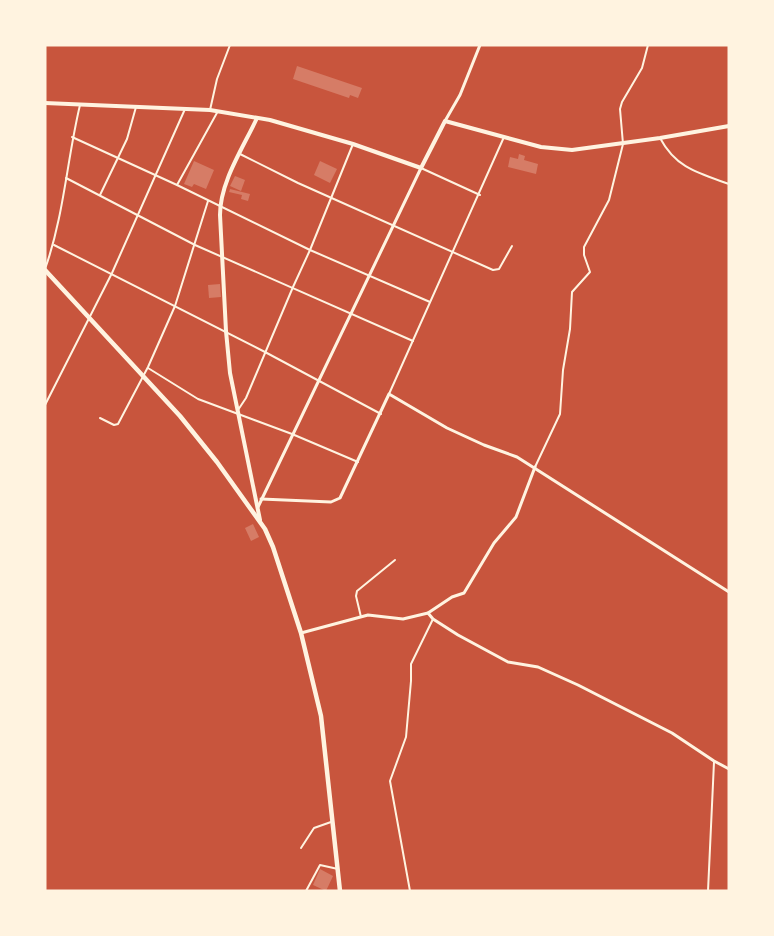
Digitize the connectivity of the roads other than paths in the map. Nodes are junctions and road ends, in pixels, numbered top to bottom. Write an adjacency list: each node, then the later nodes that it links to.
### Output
1 (230, 45): 8 (street)
2 (480, 45): 11 (street)
3 (648, 45): 17 (street)
4 (45, 103): 5 (main road)
5 (80, 105): 6 (main road); 13 (street)
6 (136, 107): 7 (main road); 19 (street)
7 (185, 109): 8 (main road); 21 (street)
8 (210, 110): 9 (main road)
9 (218, 111): 10 (main road); 24 (street)
10 (257, 118): 16 (main road); 18 (main road)
11 (445, 121): 14 (main road); 20 (main road)
12 (729, 126): 15 (main road)
13 (72, 137): 19 (street); 22 (street)
14 (504, 137): 17 (main road); 26 (street)
15 (660, 138): 17 (main road); 23 (street)
16 (353, 144): 20 (main road); 27 (street)
17 (623, 144): 59 (street)
18 (240, 154): 27 (street); 29 (main road)
19 (119, 159): 21 (street); 25 (street)
20 (421, 168): 26 (street); 31 (street)
21 (156, 176): 24 (street); 30 (street)
22 (66, 178): 25 (street); 32 (street)
23 (729, 184)
24 (177, 185): 28 (street)
25 (100, 195): 30 (street)
26 (480, 195): 36 (street)
27 (332, 197): 31 (street); 35 (street)
28 (208, 201): 29 (street); 33 (street)
29 (220, 206): 35 (street); 37 (main road)
30 (138, 214): 33 (street); 39 (street)
31 (394, 225): 36 (street); 40 (street)
32 (54, 244): 38 (street); 39 (street)
33 (195, 245): 37 (street); 43 (street)
34 (512, 246): 36 (street)
35 (310, 250): 40 (street); 41 (street)
36 (453, 251): 42 (street)
37 (222, 255): 41 (street); 46 (main road)
38 (45, 270): 45 (highway)
39 (112, 273): 43 (street); 45 (street)
40 (370, 275): 42 (street); 44 (street)
41 (293, 287): 44 (street); 48 (street)
42 (430, 302): 47 (street)
43 (175, 306): 46 (street); 49 (street)
44 (351, 313): 47 (street); 51 (street)
45 (90, 318): 50 (highway); 53 (street)
46 (225, 331): 48 (street); 54 (main road)
47 (413, 341): 52 (street)
48 (265, 352): 51 (street); 54 (street)
49 (148, 367): 50 (street); 54 (street)
50 (142, 375): 56 (street); 62 (highway)
51 (318, 381): 55 (street); 57 (street)
52 (389, 394): 55 (street); 59 (street)
53 (45, 405)
54 (238, 412): 57 (street); 61 (main road)
55 (381, 414): 58 (street)
56 (100, 418)
57 (292, 434): 58 (street); 60 (street)
58 (358, 462): 60 (street)
59 (537, 468): 64 (street); 65 (street)
60 (261, 499): 61 (street)
61 (258, 507): 62 (main road)
62 (260, 520): 68 (highway)
63 (395, 560): 66 (street)
64 (729, 592)
65 (428, 613): 66 (street); 67 (street)
66 (361, 617): 68 (street)
67 (433, 619): 69 (street); 76 (street)
68 (301, 633): 71 (highway)
69 (714, 761): 70 (street); 77 (street)
70 (729, 769)
71 (333, 822): 72 (street); 73 (highway)
72 (301, 848)
73 (338, 868): 74 (street); 75 (highway)
74 (306, 891)
75 (340, 891)
76 (410, 891)
77 (708, 891)

